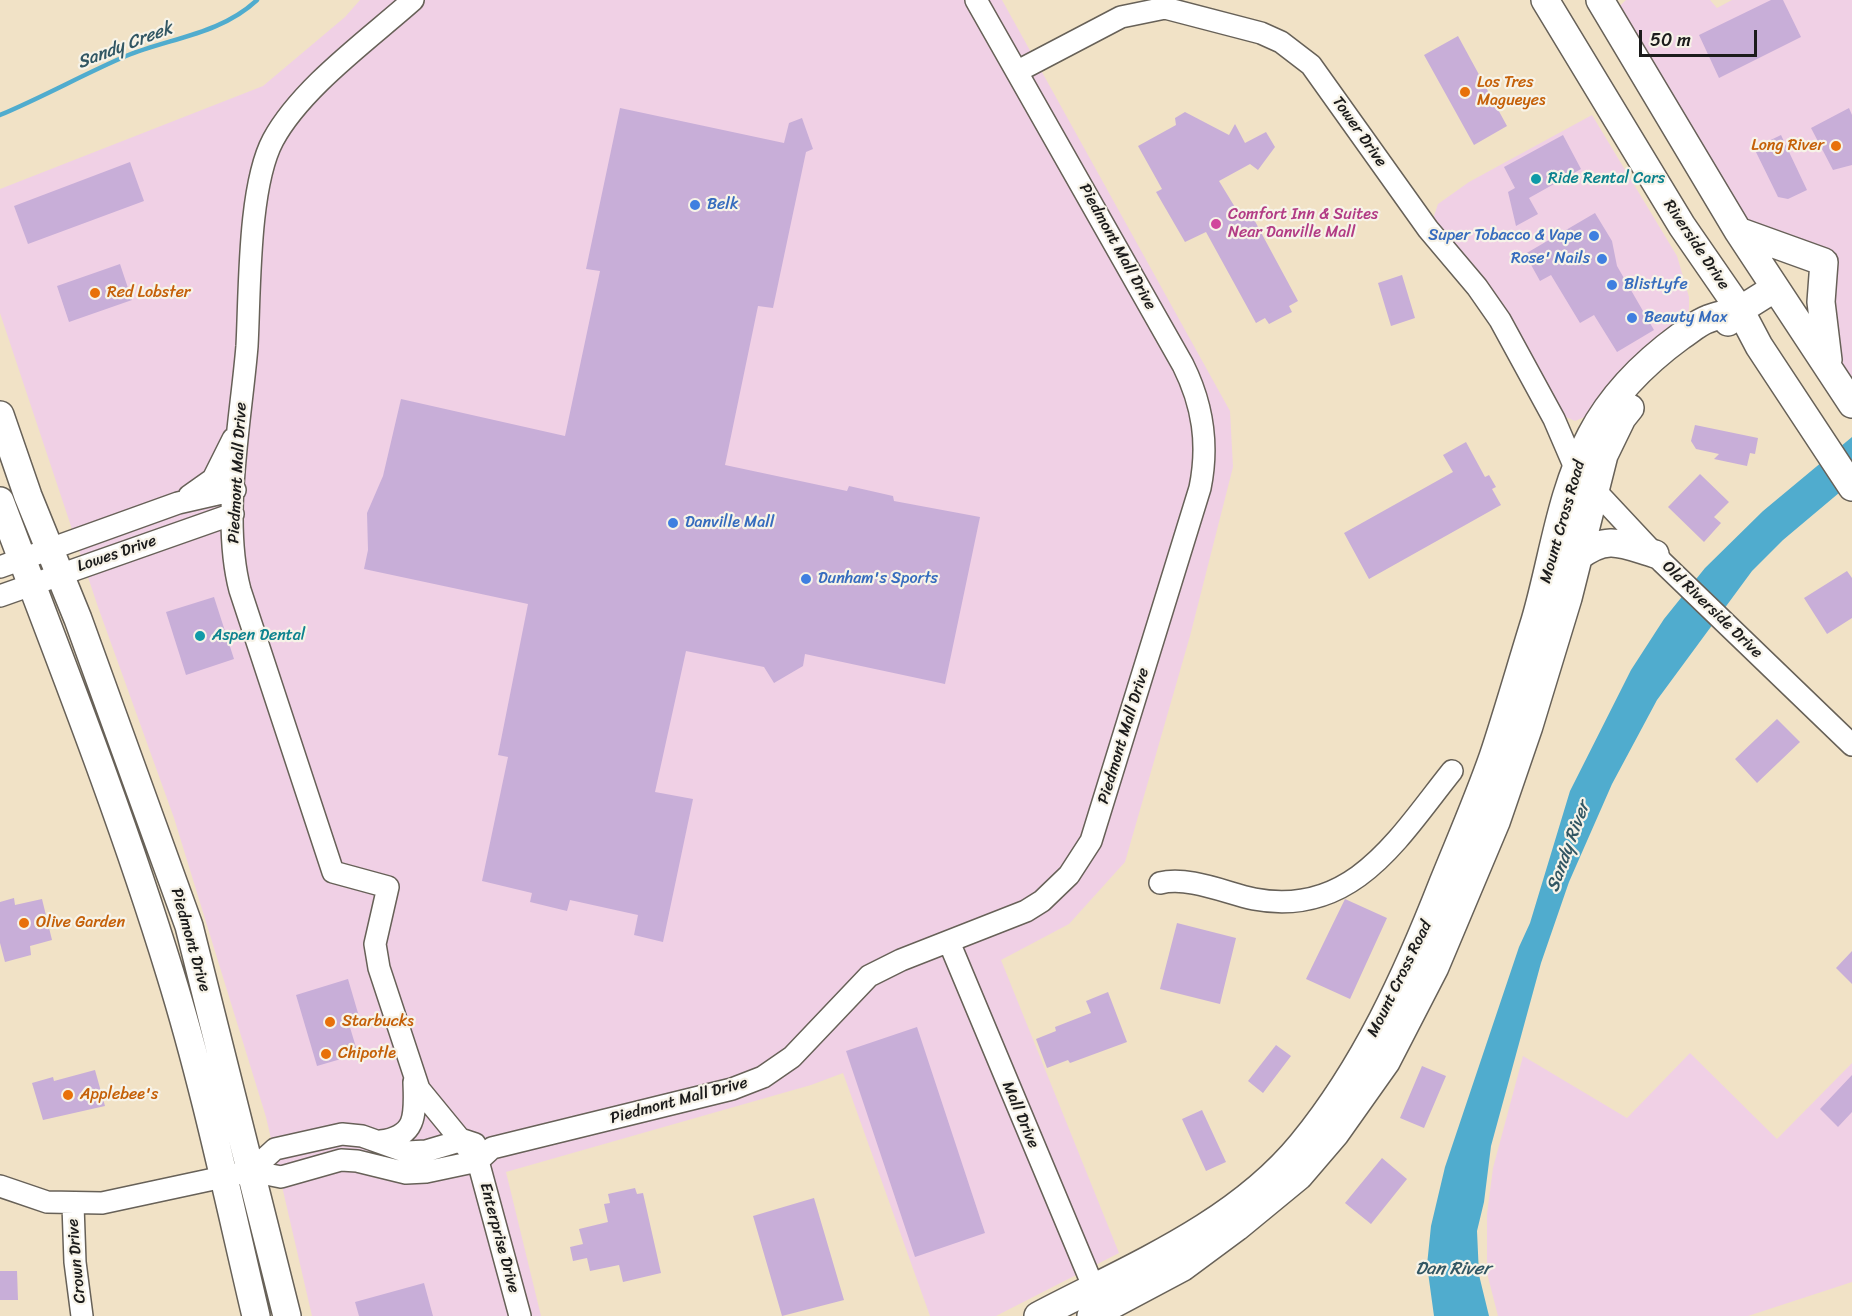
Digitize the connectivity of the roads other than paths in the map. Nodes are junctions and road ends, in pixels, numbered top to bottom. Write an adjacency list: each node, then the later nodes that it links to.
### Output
1 (413, 0): 12 (street, Piedmont Mall Drive)
2 (976, 0): 5 (street, Piedmont Mall Drive)
3 (1545, 0): 8 (main road, Riverside Drive)
4 (1604, 5): 6 (main road)
5 (1018, 71): 13 (street, Tower Drive); 30 (street, Piedmont Mall Drive)
6 (1738, 231): 7 (main road); 9 (main road)
7 (1775, 288): 8 (main road); 9 (main road)
8 (1740, 310): 13 (main road, Mount Cross Road); 14 (main road, Riverside Drive); 16 (main road, Mount Cross Road)
9 (1830, 370): 10 (main road)
10 (1852, 404)
11 (0, 415): 20 (main road, Piedmont Drive)
12 (241, 419): 15 (street, Piedmont Mall Drive); 18 (street)
13 (1576, 470): 16 (street, Old Riverside Drive); 39 (main road, Mount Cross Road)
14 (1852, 487)
15 (235, 489): 18 (street, Lowes Drive); 19 (street, Piedmont Mall Drive)
16 (1595, 492): 21 (main road, Mount Cross Road); 22 (street, Old Riverside Drive)
17 (0, 501): 23 (main road, Piedmont Drive)
18 (178, 503): 20 (street, Lowes Drive)
19 (233, 514): 24 (street, Lowes Drive); 31 (street, Piedmont Mall Drive)
20 (49, 548): 23 (street, Lowes Drive); 24 (main road, Piedmont Drive)
21 (1578, 557): 22 (main road); 45 (main road, Mount Cross Road)
22 (1658, 558): 27 (street, Old Riverside Drive)
23 (11, 563): 25 (main road, Piedmont Drive)
24 (59, 574): 25 (street, Lowes Drive); 35 (main road, Piedmont Drive)
25 (31, 585): 26 (street, Lowes Drive); 36 (main road, Piedmont Drive)
26 (0, 596)
27 (1852, 745)
28 (1452, 771): 29 (street)
29 (1160, 883)
30 (949, 942): 34 (street, Piedmont Mall Drive); 39 (street, Mall Drive)
31 (414, 1079): 32 (street, Piedmont Mall Drive); 33 (street)
32 (463, 1140): 33 (street); 34 (street, Piedmont Mall Drive)
33 (381, 1141): 35 (street)
34 (485, 1155): 35 (street); 43 (street, Enterprise Drive)
35 (251, 1171): 36 (street); 42 (main road, Piedmont Drive)
36 (223, 1177): 38 (street); 41 (main road, Piedmont Drive)
37 (0, 1186): 38 (street)
38 (73, 1205): 40 (street, Crown Drive)
39 (1094, 1286): 44 (main road, Mount Cross Road)
40 (82, 1316)
41 (256, 1316)
42 (287, 1316)
43 (520, 1316)
44 (1038, 1316)
45 (1091, 1316)

